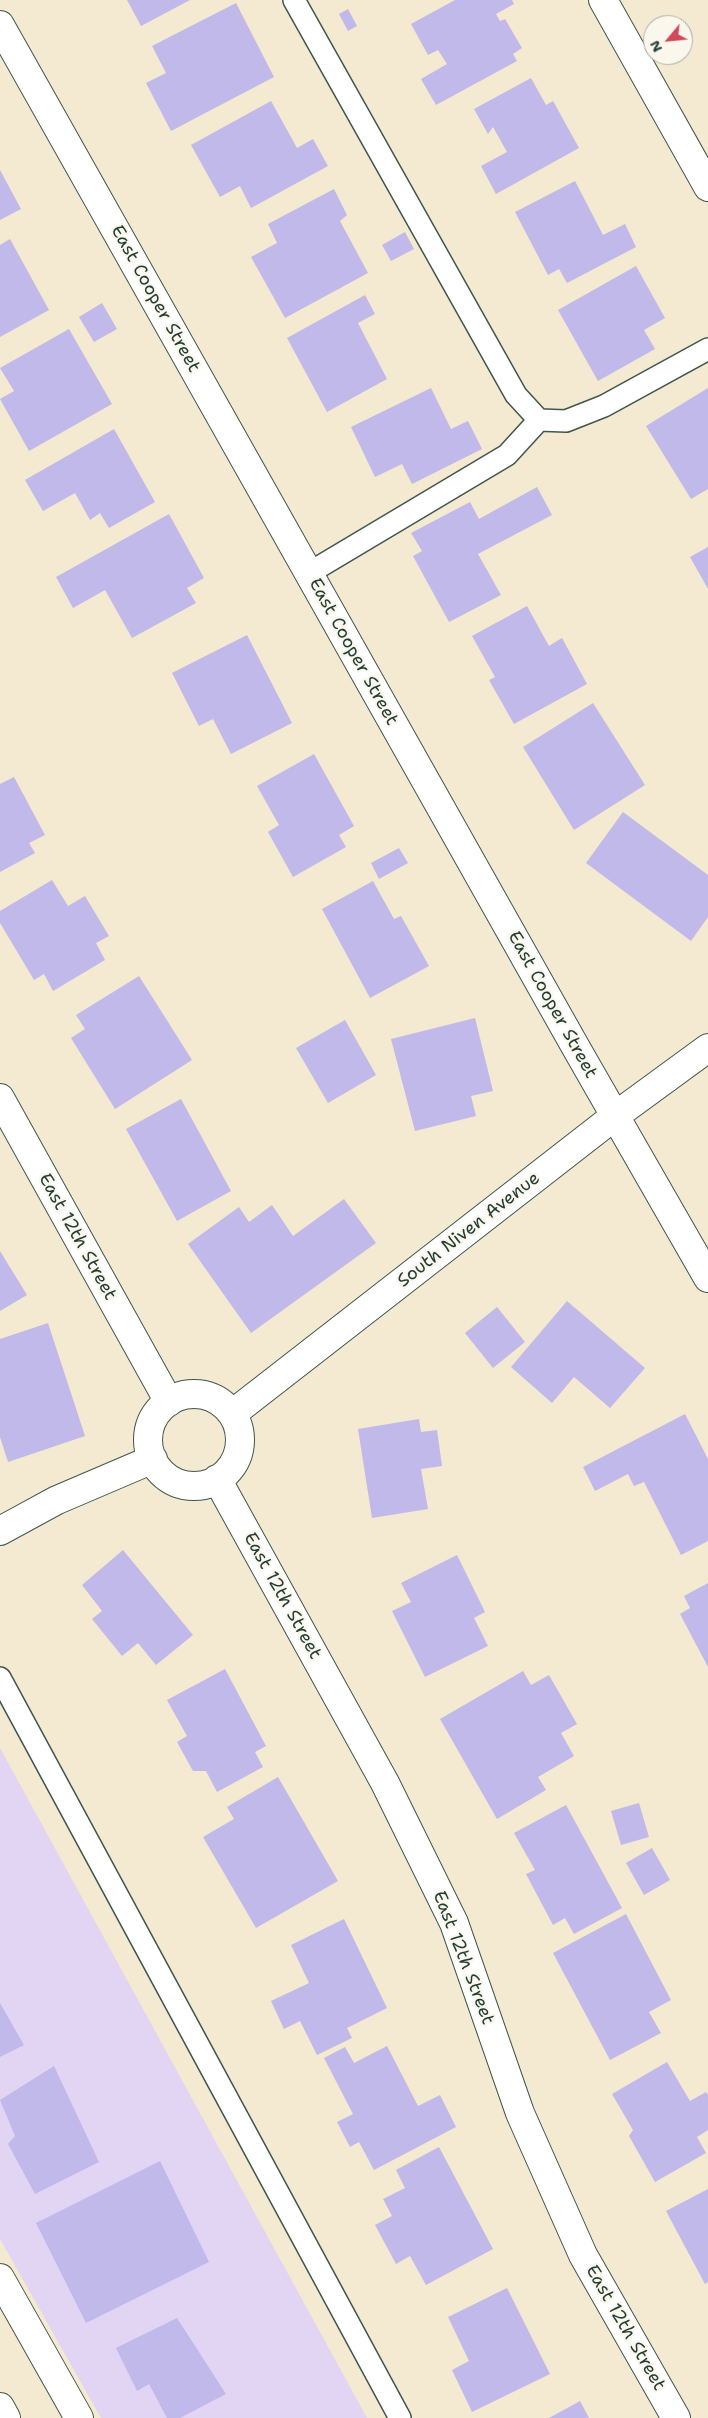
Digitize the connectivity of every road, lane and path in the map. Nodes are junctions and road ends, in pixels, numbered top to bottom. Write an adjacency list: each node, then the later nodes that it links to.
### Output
1 (294, 0): 6 (lane)
2 (603, 0): 4 (street)
3 (0, 25): 7 (street, East Cooper Street)
4 (708, 187)
5 (708, 349): 6 (lane)
6 (540, 420): 7 (lane)
7 (309, 573): 10 (street, East Cooper Street)
8 (708, 1048): 10 (street, South Niven Avenue)
9 (0, 1098): 12 (street, East 12th Street)
10 (615, 1116): 11 (street, East Cooper Street); 13 (street, South Niven Avenue)
11 (708, 1278)
12 (169, 1402): 13 (street); 14 (street)
13 (232, 1414): 15 (street)
14 (153, 1459): 15 (street); 16 (street)
15 (217, 1479): 23 (street, East 12th Street)
16 (0, 1531)
17 (0, 1678): 22 (lane)
18 (0, 2278): 21 (street)
19 (0, 2407): 20 (street)
20 (6, 2418)
21 (79, 2418)
22 (400, 2418)
23 (676, 2418)

